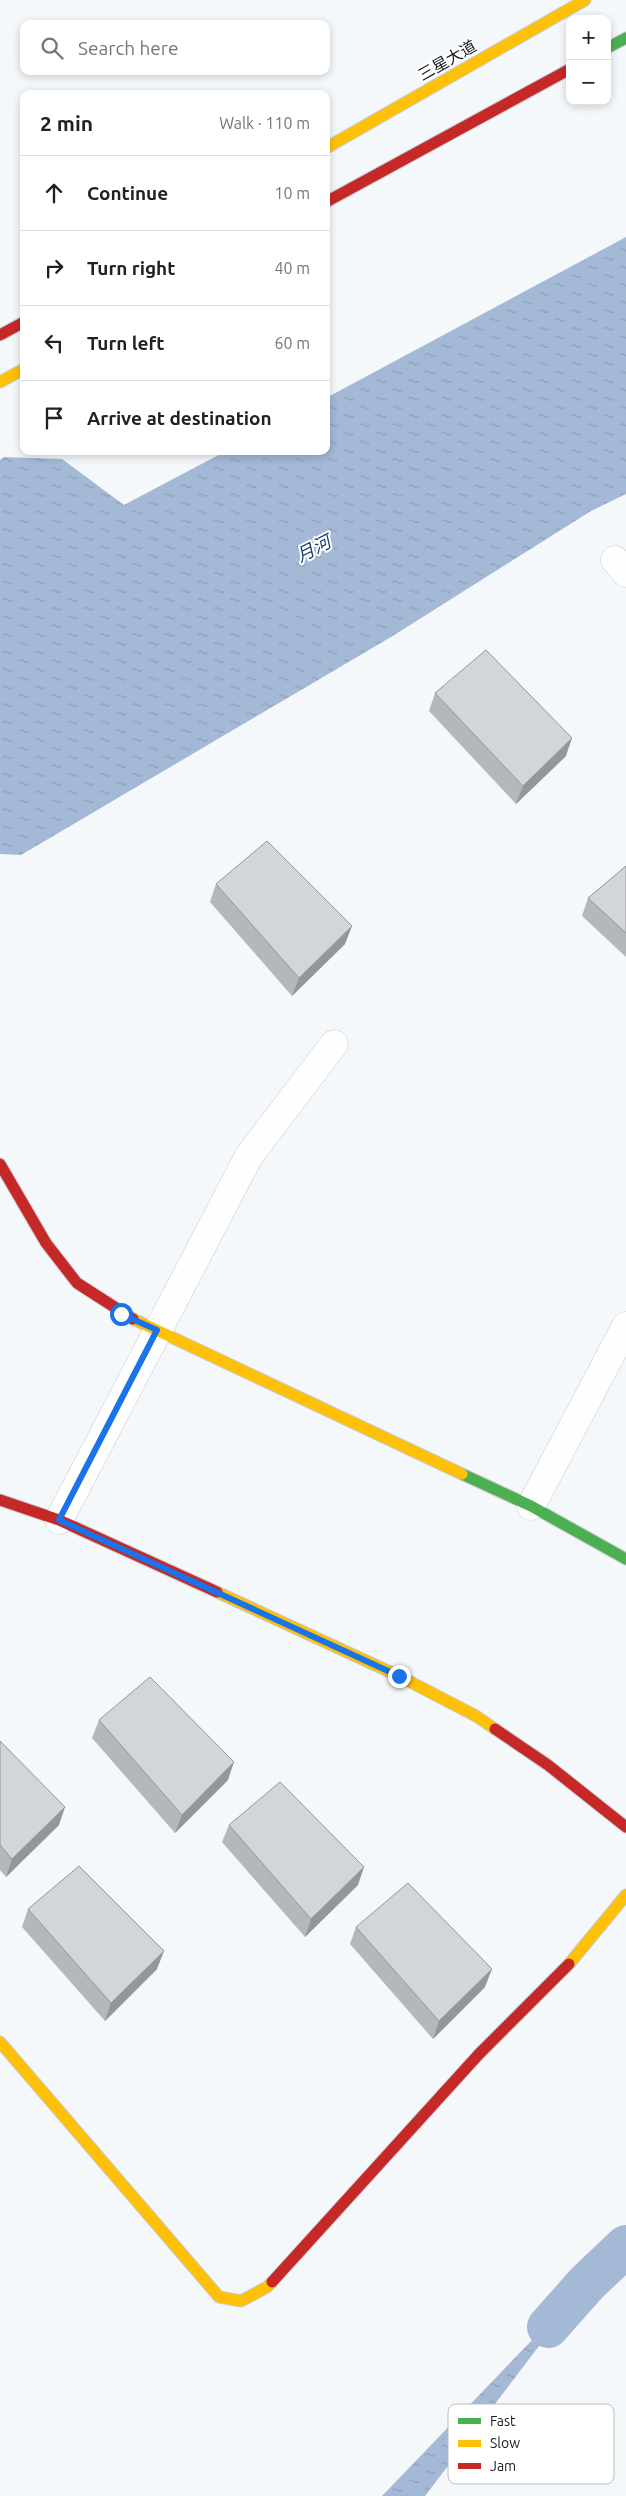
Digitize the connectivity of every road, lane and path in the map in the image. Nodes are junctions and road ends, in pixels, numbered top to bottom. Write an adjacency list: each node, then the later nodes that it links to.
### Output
1 (585, 0): 5 (street, 三星大道)
2 (626, 38): 3 (street)
3 (611, 46)
4 (566, 71): 6 (street)
5 (330, 146)
6 (330, 200)
7 (20, 324): 8 (street)
8 (0, 336)
9 (20, 371): 10 (street)
10 (0, 382)
11 (334, 1044): 14 (street)
12 (0, 1164): 14 (street)
13 (626, 1326): 16 (street)
14 (157, 1330): 16 (street); 17 (street)
15 (0, 1500): 17 (street)
16 (531, 1506): 18 (street)
17 (59, 1520): 19 (street)
18 (626, 1559)
19 (626, 1827)
20 (626, 1895): 21 (street)
21 (0, 2042)

